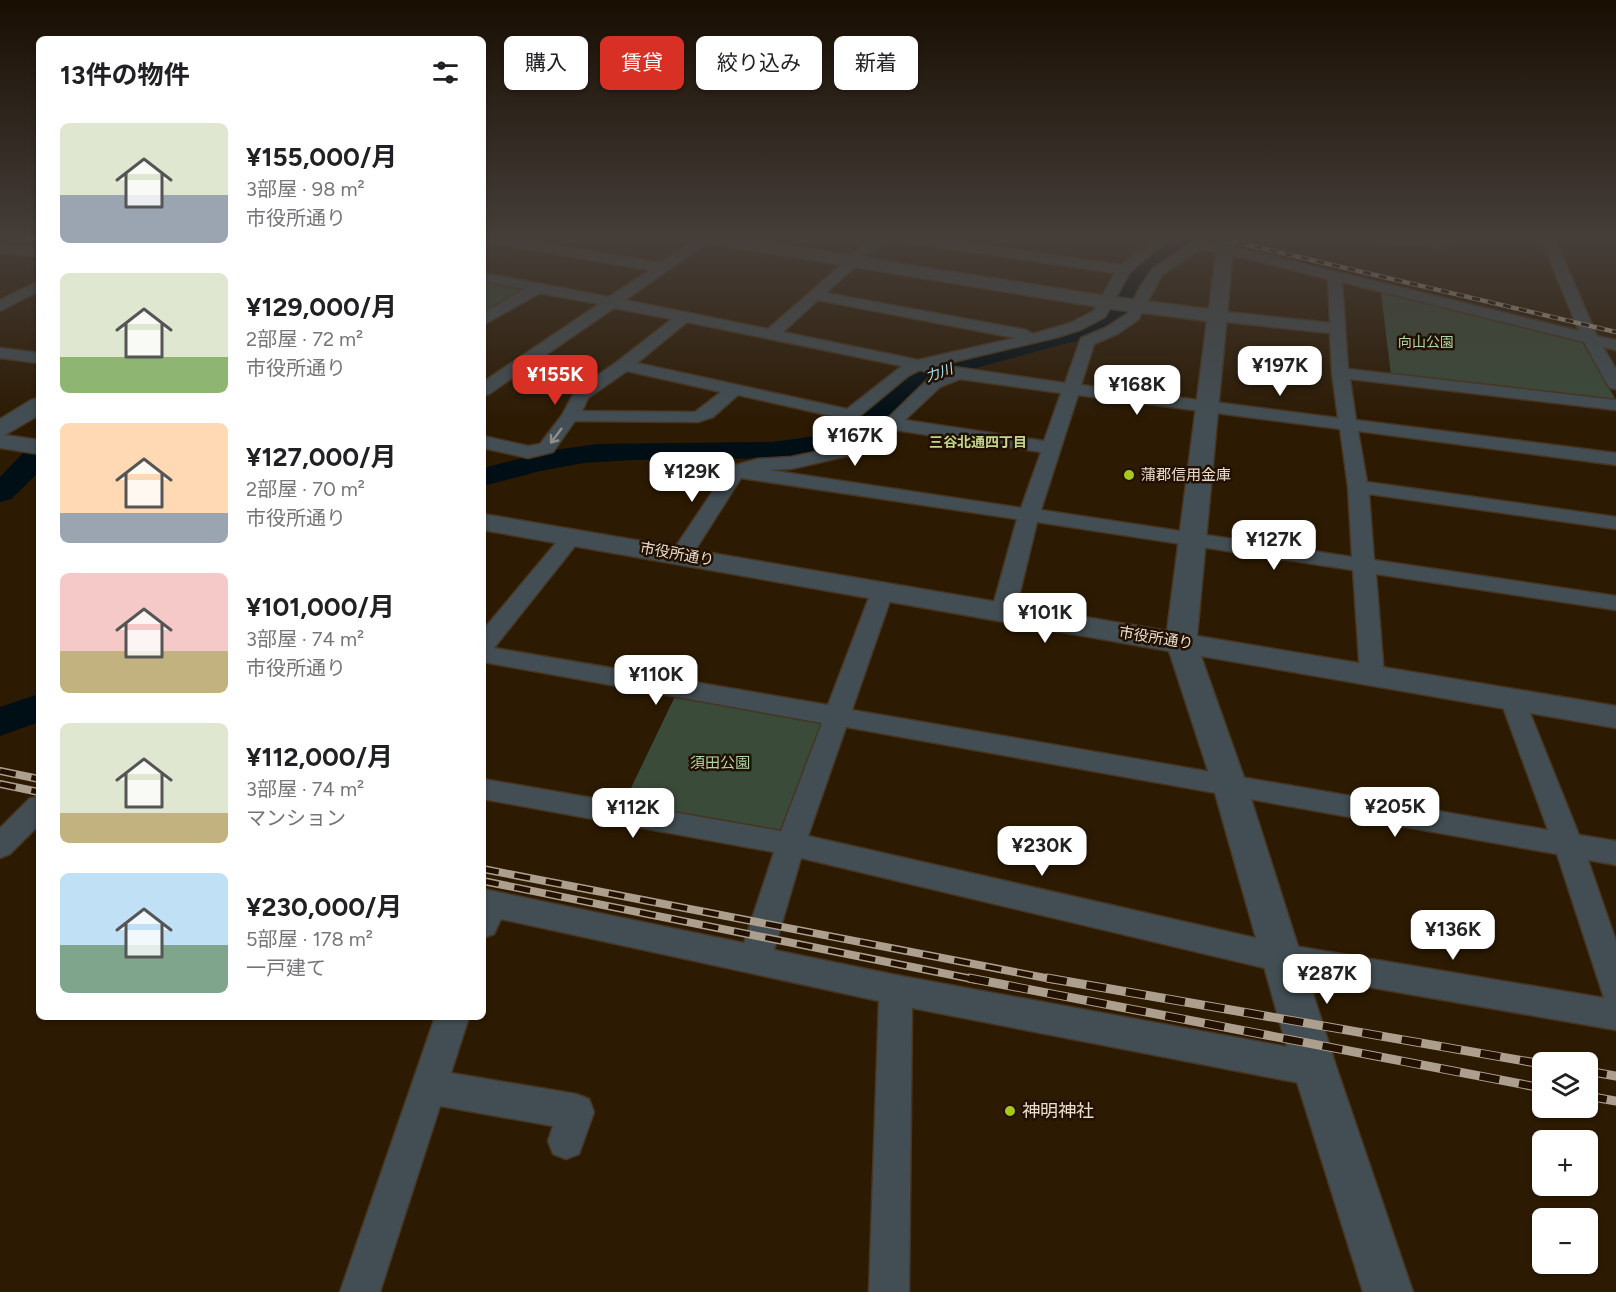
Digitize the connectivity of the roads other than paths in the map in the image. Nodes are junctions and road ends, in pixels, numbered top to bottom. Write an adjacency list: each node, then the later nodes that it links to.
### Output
1 (518, 299): 17 (street)
2 (590, 299): 14 (street)
3 (619, 299): 14 (street)
4 (808, 299): 20 (street)
5 (836, 299): 21 (street)
6 (1088, 299): 13 (street)
7 (1107, 299): 13 (street)
8 (1140, 299): 15 (street)
9 (1219, 299): 16 (street)
10 (1336, 299): 19 (street)
11 (1428, 299): 23 (street)
12 (1574, 299): 23 (street)
13 (1105, 302): 15 (street); 21 (street)
14 (612, 304): 18 (street); 32 (street)
15 (1136, 306): 16 (street); 34 (street)
16 (1217, 316): 19 (street); 36 (street)
17 (486, 318)
18 (683, 318): 20 (street); 27 (street)
19 (1338, 329): 29 (street)
20 (770, 335): 28 (street)
21 (1036, 337): 28 (street)
22 (36, 339): 25 (street)
23 (1591, 340): 24 (street); 31 (street)
24 (1616, 345)
25 (5, 354): 26 (street)
26 (36, 358)
27 (624, 364): 33 (street); 38 (street)
28 (922, 366): 30 (street); 33 (street)
29 (1340, 373): 35 (street); 40 (street)
30 (955, 374): 34 (street); 39 (street)
31 (1616, 384)
32 (486, 388)
33 (736, 388): 38 (street)
34 (1071, 390): 36 (street); 45 (street)
35 (1616, 405)
36 (1207, 406): 40 (street); 53 (street)
37 (36, 407): 41 (street)
38 (570, 416): 43 (street, one-way to 43)
39 (892, 424): 45 (street); 47 (street)
40 (1348, 424): 46 (street); 48 (street)
41 (0, 429)
42 (0, 441): 44 (street)
43 (486, 443)
44 (36, 447)
45 (1052, 448): 49 (street)
46 (1616, 459)
47 (736, 471): 49 (street); 54 (street)
48 (1358, 488): 51 (street); 55 (street)
49 (1029, 515): 53 (street); 58 (street)
50 (486, 522): 52 (street, 市役所通り)
51 (1616, 523)
52 (572, 536): 54 (street, 市役所通り); 59 (street)
53 (1193, 539): 55 (street); 60 (street)
54 (681, 555): 56 (street, 市役所通り)
55 (1362, 564): 57 (street); 62 (street)
56 (882, 592): 58 (street, 市役所通り); 64 (street)
57 (1616, 603)
58 (1003, 613): 60 (street, 市役所通り)
59 (486, 642)
60 (1181, 642): 62 (street, 市役所通り); 66 (street)
61 (486, 655): 64 (street)
62 (1372, 675): 63 (street, 市役所通り)
63 (1513, 699): 65 (street, 市役所通り); 70 (street)
64 (836, 717): 66 (street); 69 (street)
65 (1616, 717)
66 (1230, 786): 70 (street); 74 (street)
67 (486, 790): 69 (street)
68 (36, 810): 71 (street)
69 (791, 843): 74 (street); 75 (street)
70 (1568, 844): 72 (street); 76 (street)
71 (0, 846)
72 (1616, 853)
73 (486, 910): 75 (street)
74 (1282, 958): 78 (street); 80 (street)
75 (754, 960): 77 (street)
76 (1616, 988)
77 (896, 990): 80 (street); 84 (street)
78 (1616, 1015)
79 (451, 1020): 81 (street)
80 (1315, 1070): 85 (street)
81 (429, 1087): 82 (street); 83 (street)
82 (566, 1140)
83 (360, 1292)
84 (889, 1292)
85 (1388, 1292)

